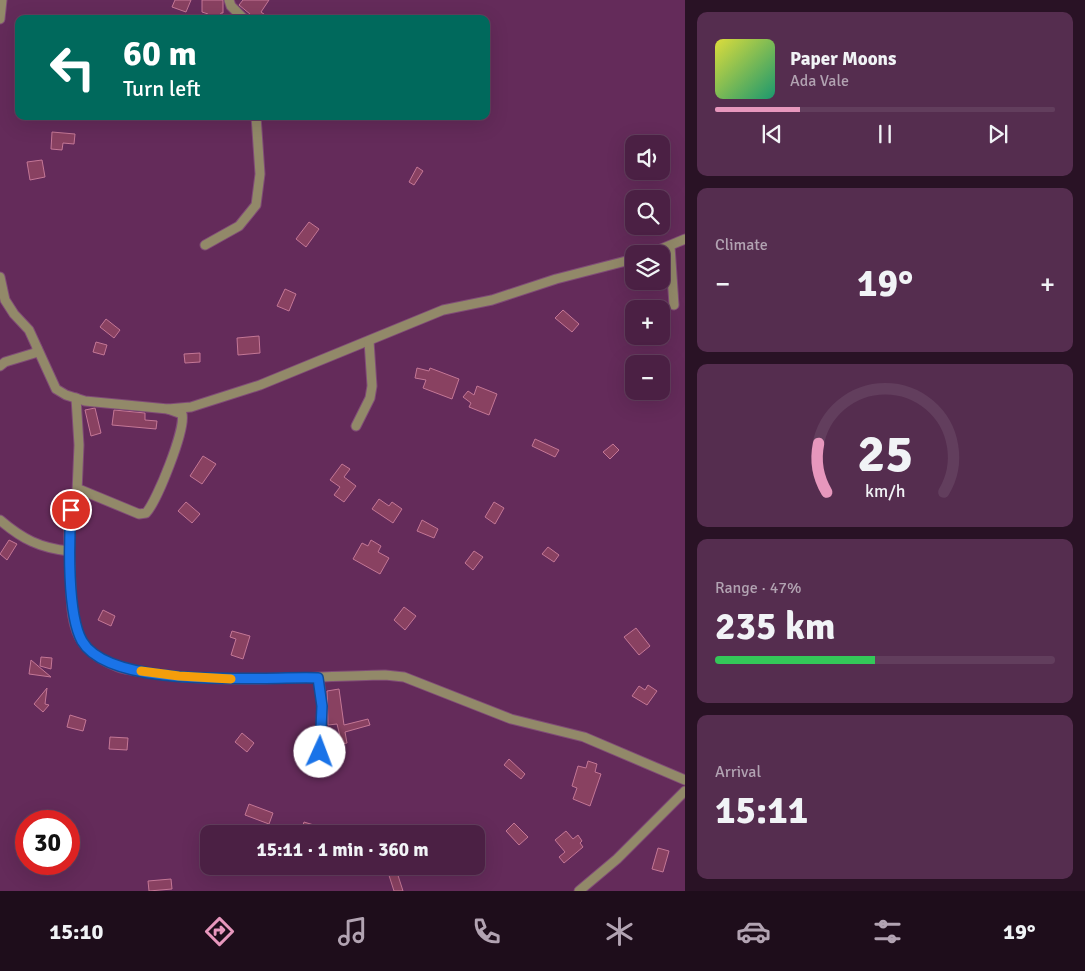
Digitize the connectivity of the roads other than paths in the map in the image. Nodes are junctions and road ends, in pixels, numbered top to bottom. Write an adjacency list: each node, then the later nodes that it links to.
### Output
1 (2, 0): 4 (street)
2 (229, 0): 3 (street)
3 (240, 15)
4 (0, 19)
5 (256, 120): 7 (street)
6 (685, 239): 8 (street)
7 (205, 245)
8 (670, 246): 11 (street)
9 (625, 260): 12 (street)
10 (0, 277): 13 (street)
11 (674, 305)
12 (369, 341): 16 (street); 17 (street)
13 (37, 348): 14 (street); 15 (street)
14 (0, 366)
15 (76, 398): 16 (street); 18 (street)
16 (168, 409): 18 (street)
17 (356, 426)
18 (77, 492): 20 (street)
19 (0, 520): 20 (street)
20 (69, 551): 21 (street)
21 (318, 678): 22 (street); 23 (street)
22 (320, 768)
23 (685, 780)
24 (685, 791): 25 (street)
25 (579, 891)

